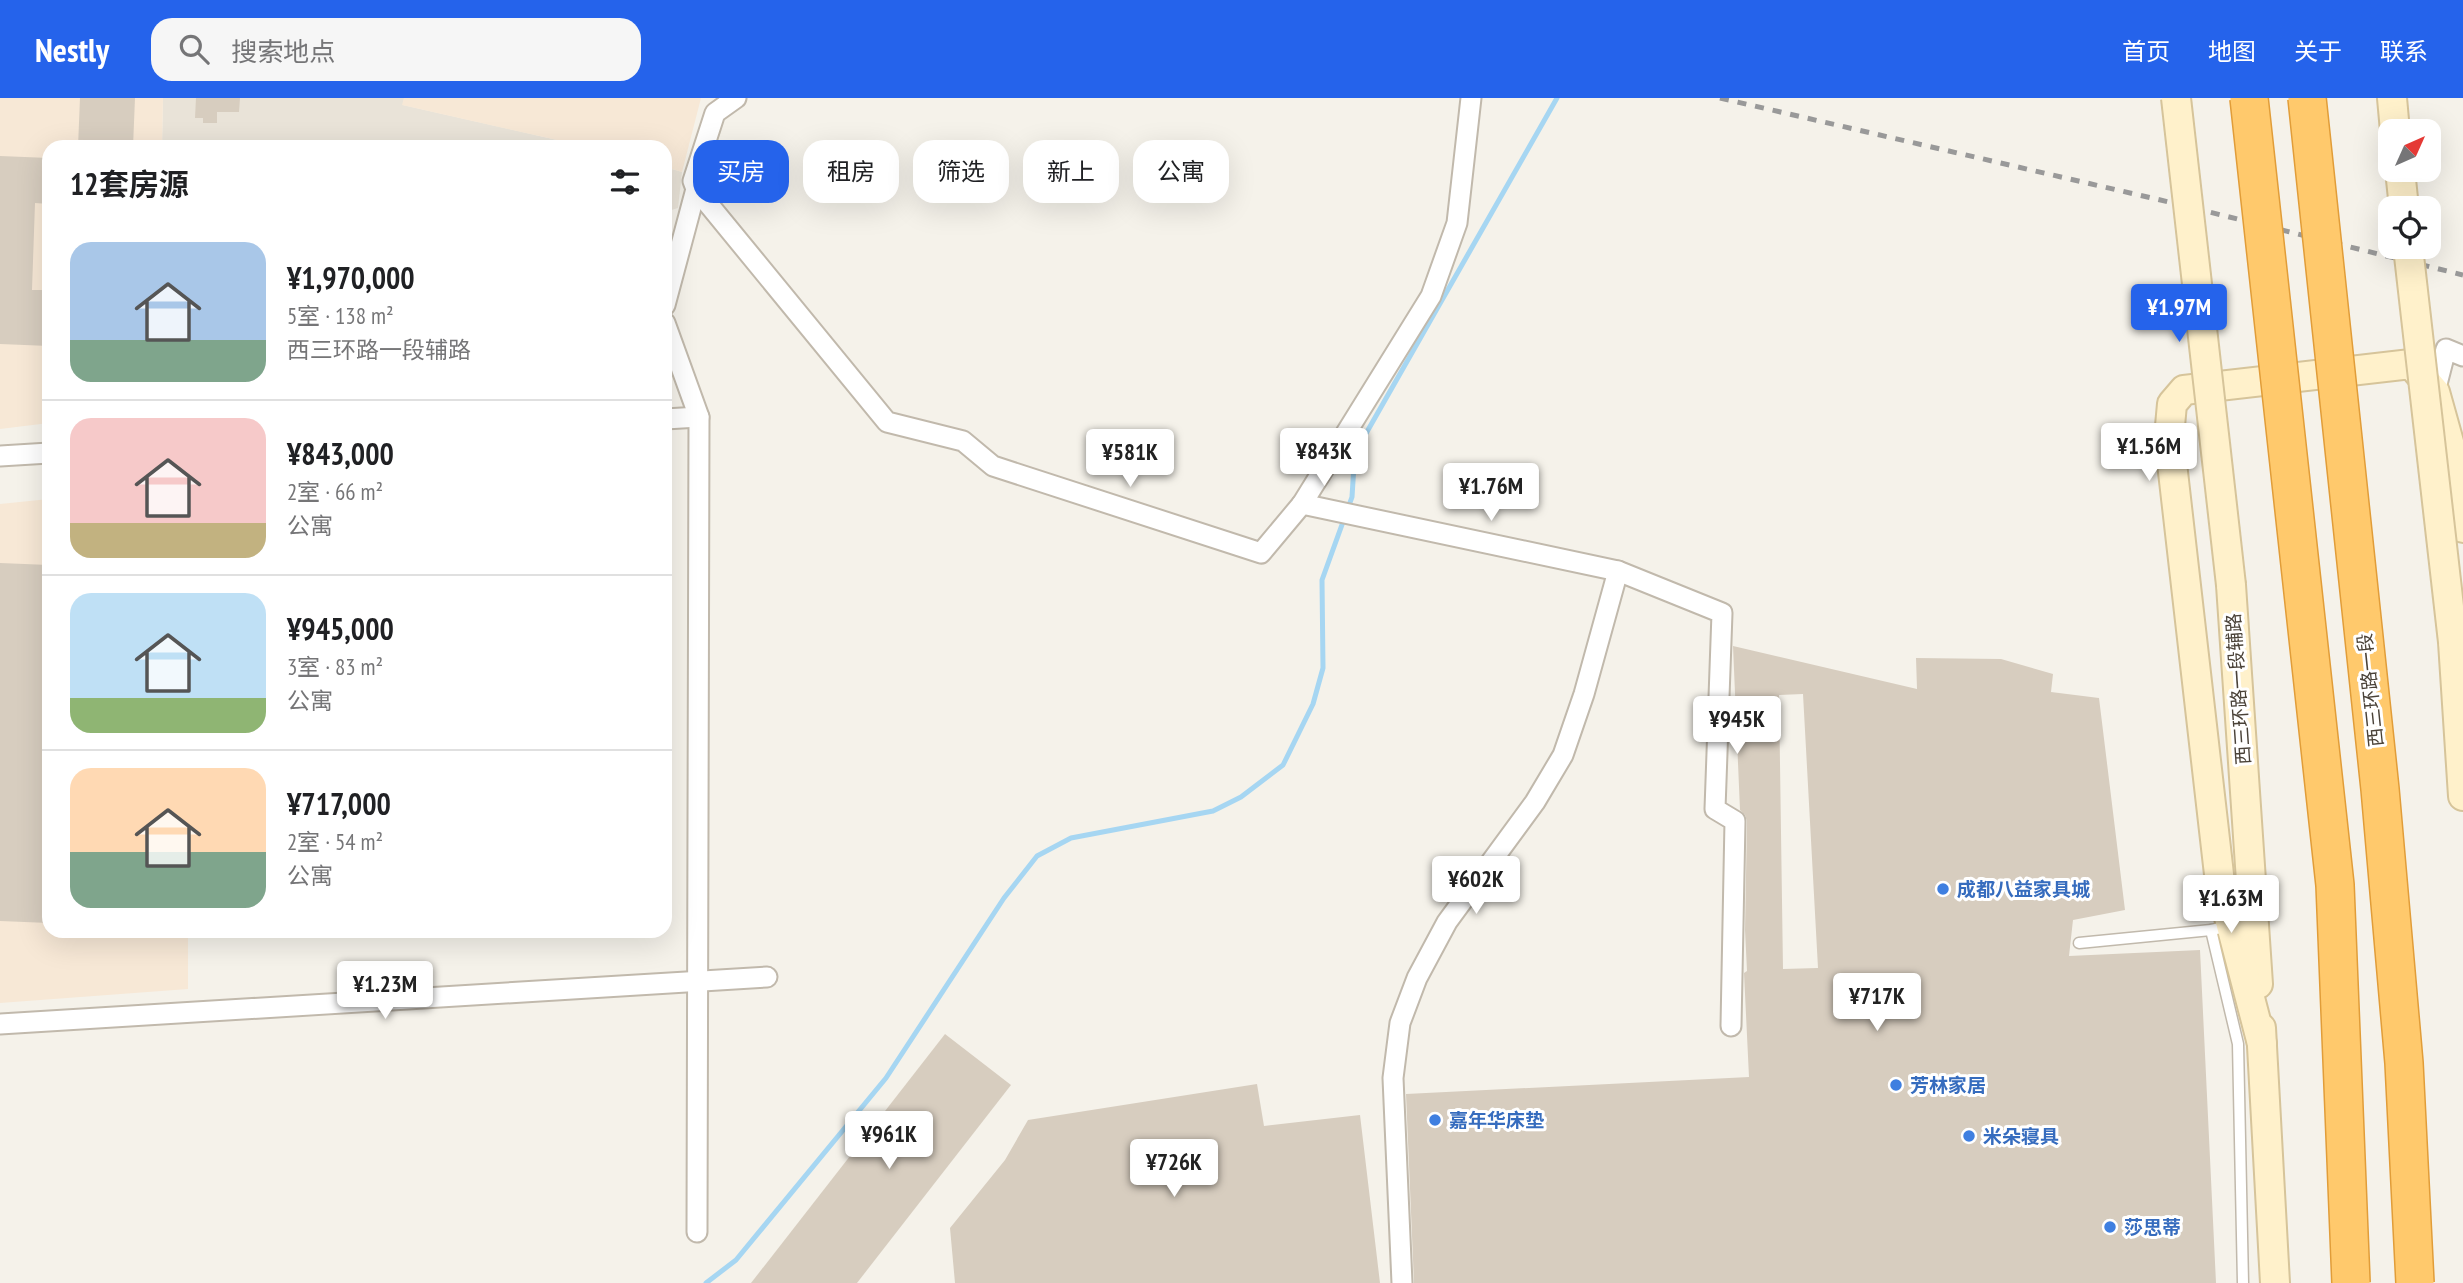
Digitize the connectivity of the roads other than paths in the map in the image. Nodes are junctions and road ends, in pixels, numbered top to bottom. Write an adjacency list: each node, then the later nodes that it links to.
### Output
1 (736, 98): 8 (street)
2 (1471, 98): 20 (street)
3 (2176, 98): 30 (main road, 西三环路一段辅路, bridge)
4 (2249, 98): 35 (highway, bridge)
5 (2308, 98): 36 (highway, 西三环路一段, bridge)
6 (2392, 98): 7 (main road)
7 (2394, 119)
8 (706, 140)
9 (693, 200): 12 (street)
10 (707, 203): 20 (street)
11 (2410, 259): 23 (main road, bridge)
12 (672, 279)
13 (672, 342): 16 (street)
14 (2463, 356): 15 (street)
15 (2435, 392): 21 (main road); 24 (main road)
16 (699, 417): 17 (street); 27 (street)
17 (672, 419)
18 (42, 453): 19 (street)
19 (0, 456)
20 (1303, 504): 22 (street)
21 (2463, 528)
22 (1618, 571): 29 (street); 32 (street)
23 (2463, 796)
24 (2221, 928): 25 (lane); 30 (main road); 33 (lane)
25 (2079, 943)
26 (767, 978): 27 (street)
27 (698, 982): 28 (street); 31 (street)
28 (0, 1024)
29 (1731, 1026)
30 (2262, 1044): 34 (main road, 西三环路一段辅路)
31 (697, 1232)
32 (1402, 1283)
33 (2243, 1283)
34 (2275, 1283)
35 (2351, 1283)
36 (2415, 1283)

